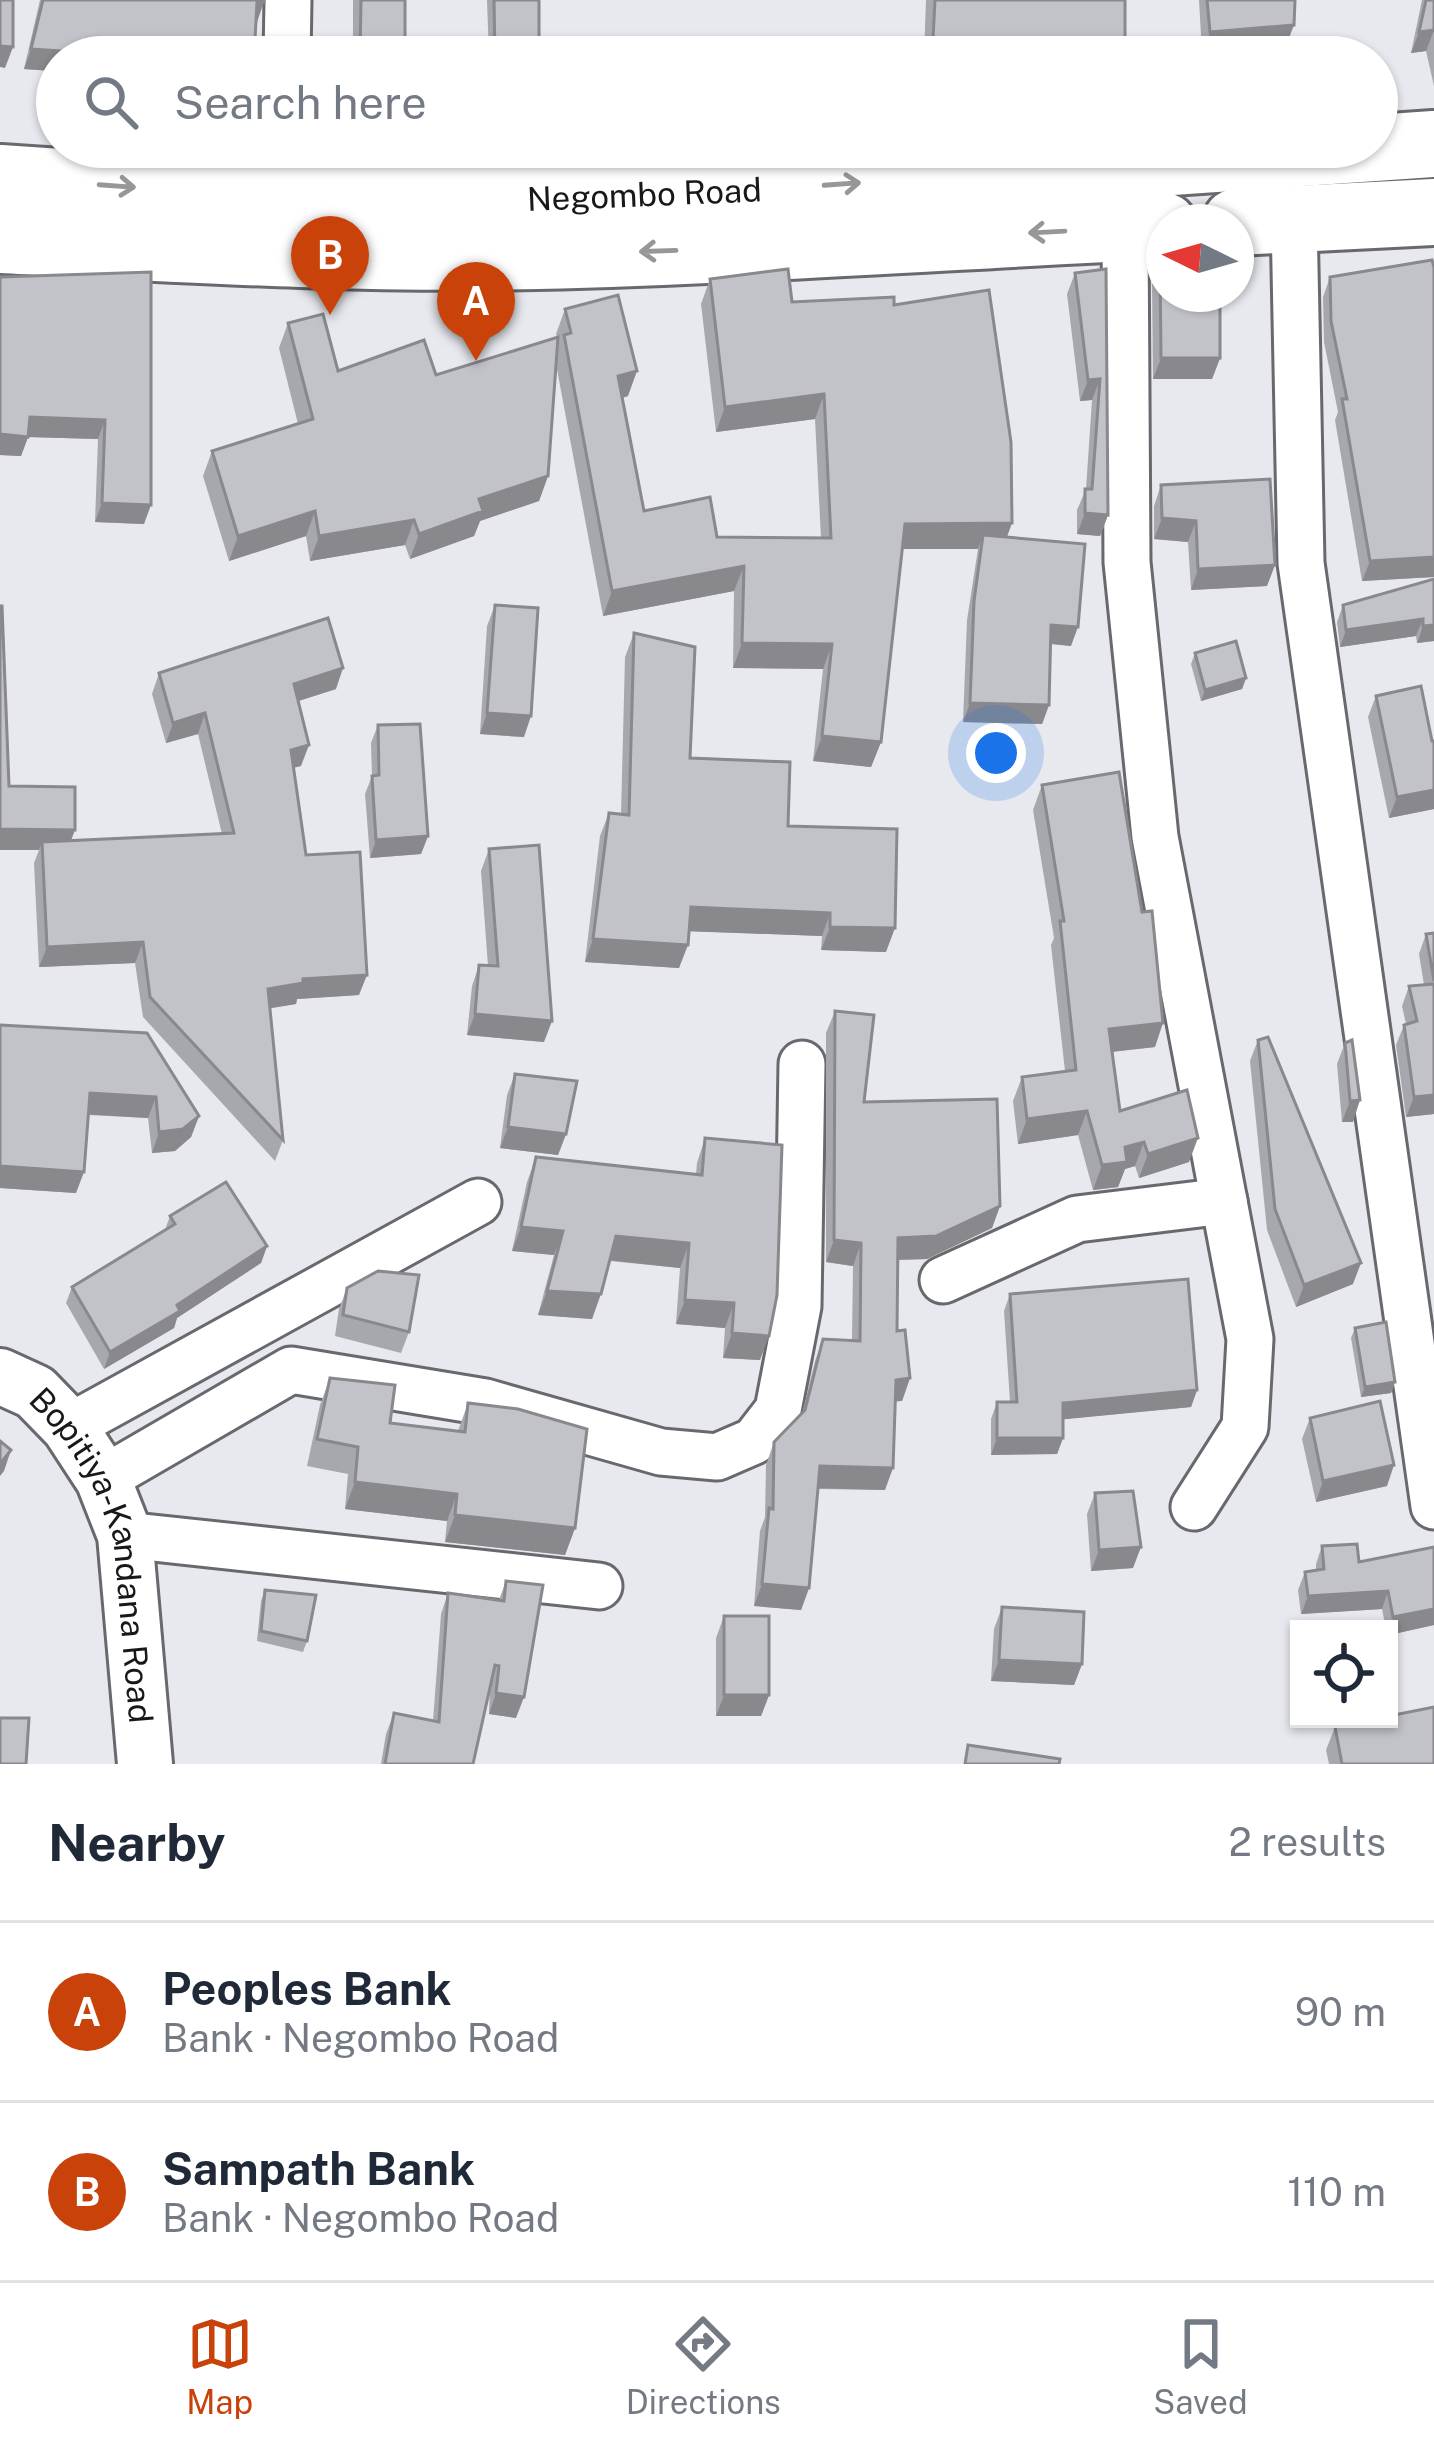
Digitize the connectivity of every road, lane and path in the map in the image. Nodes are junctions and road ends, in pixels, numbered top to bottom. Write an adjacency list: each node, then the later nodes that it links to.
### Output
1 (288, 0): 2 (street)
2 (287, 36)
3 (1434, 144): 4 (highway, Negombo Road, one-way to 3)
4 (1398, 146)
5 (1080, 168): 6 (highway, Negombo Road, one-way to 5)
6 (286, 172): 7 (highway, Negombo Road, one-way to 6)
7 (0, 178)
8 (1434, 212): 9 (highway)
9 (1265, 221): 19 (street)
10 (1145, 227): 11 (highway, Negombo Road, one-way to 11); 13 (street)
11 (0, 240)
12 (802, 1064): 18 (street)
13 (1224, 1201): 15 (street); 20 (street)
14 (478, 1202): 17 (street)
15 (943, 1280)
16 (0, 1376): 17 (street, Bopitiya-Kandana Road)
17 (69, 1427): 18 (street, Bopitiya-Kandana Road)
18 (103, 1479): 21 (street, Bopitiya-Kandana Road)
19 (1434, 1506)
20 (1194, 1507)
21 (125, 1535): 22 (street); 23 (street, Bopitiya-Kandana Road)
22 (599, 1586)
23 (145, 1764)

